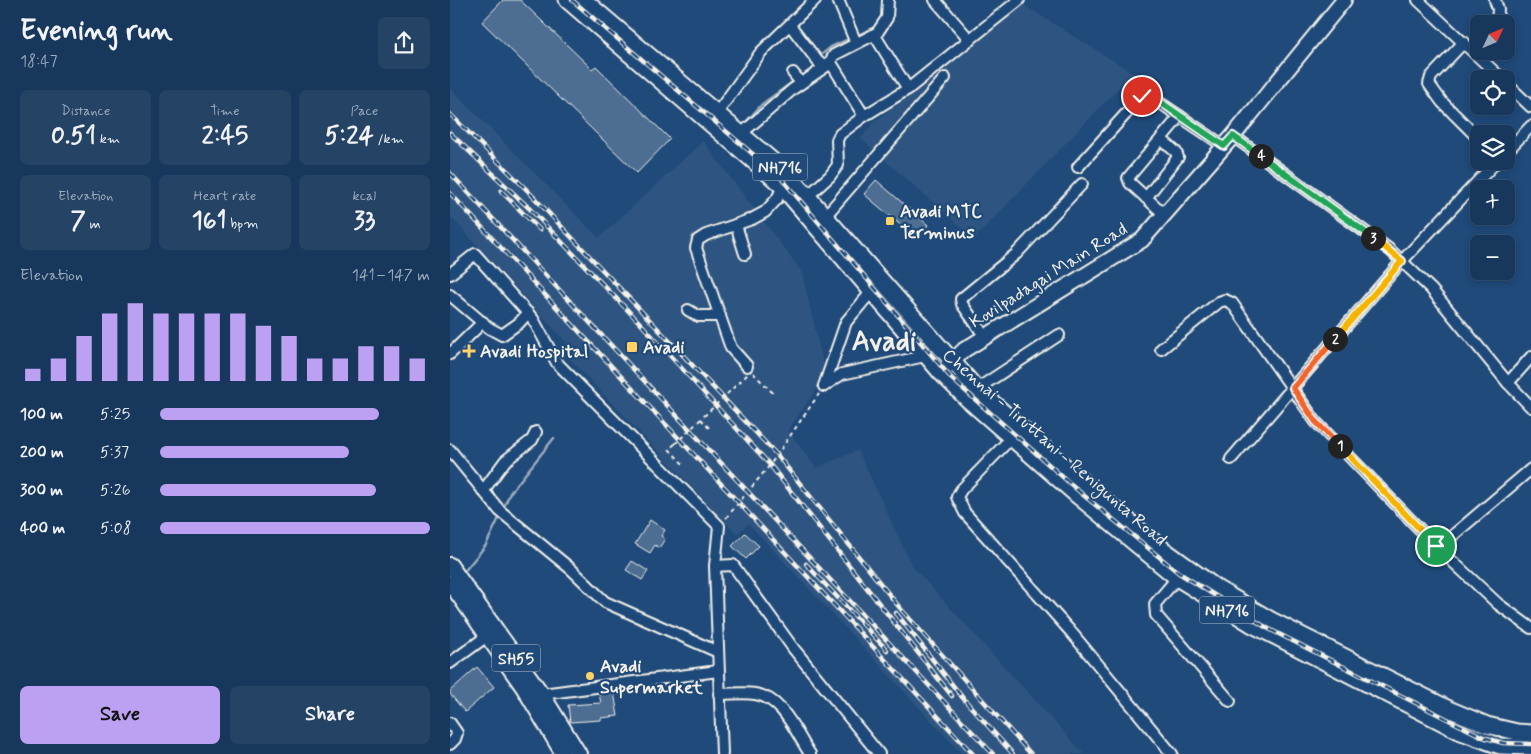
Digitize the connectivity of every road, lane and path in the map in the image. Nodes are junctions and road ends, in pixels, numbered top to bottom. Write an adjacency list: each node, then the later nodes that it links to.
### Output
1 (567, 0): 37 (highway, Chennai - Tiruttani - Renigunta Road)
2 (584, 0): 25 (highway, Chennai - Tiruttani - Renigunta Road / NH716)
3 (815, 0): 12 (street)
4 (838, 0): 14 (street)
5 (888, 0): 13 (street)
6 (935, 0): 15 (street)
7 (1019, 0): 15 (street)
8 (1344, 0): 32 (main road, Kovilpadagai Main Road)
9 (1418, 0): 16 (street)
10 (1495, 0): 11 (street)
11 (1497, 15)
12 (790, 25): 18 (street); 25 (street)
13 (874, 34): 14 (street); 22 (street)
14 (854, 37): 18 (street)
15 (970, 40): 22 (street)
16 (1464, 42): 17 (street); 29 (street)
17 (1470, 46)
18 (831, 66): 21 (street); 26 (street)
19 (793, 73): 21 (street)
20 (945, 78): 41 (street)
21 (802, 83): 30 (street)
22 (908, 89): 26 (street)
23 (1515, 92): 24 (street)
24 (1531, 107)
25 (716, 113): 30 (highway, Chennai - Tiruttani - Renigunta Road / NH716)
26 (864, 116): 38 (street)
27 (1180, 116): 31 (street); 32 (street); 34 (street)
28 (1531, 126): 33 (street)
29 (1470, 130)
30 (741, 134): 38 (highway, Chennai - Tiruttani - Renigunta Road / NH716)
31 (1161, 139): 39 (street); 39 (street)
32 (1228, 141): 40 (main road, Kovilpadagai Main Road); 44 (street)
33 (1515, 143)
34 (1078, 167)
35 (1488, 170): 44 (street)
36 (1082, 184): 53 (street)
37 (783, 186): 41 (highway, Chennai - Tiruttani - Renigunta Road); 42 (street)
38 (808, 196): 41 (highway, Chennai - Tiruttani - Renigunta Road / NH716)
39 (1146, 198): 40 (street)
40 (1164, 214): 53 (main road, Kovilpadagai Main Road)
41 (821, 220): 46 (highway, Chennai - Tiruttani - Renigunta Road); 58 (highway, Chennai - Tiruttani - Renigunta Road / NH716)
42 (736, 225): 43 (street); 50 (street)
43 (745, 254)
44 (1402, 261): 61 (street); 63 (street)
45 (450, 274): 49 (street)
46 (872, 291): 56 (highway, Chennai - Tiruttani - Renigunta Road); 62 (street)
47 (450, 295): 51 (street)
48 (688, 310): 50 (street)
49 (528, 313): 51 (street); 76 (street)
50 (720, 316): 59 (street)
51 (483, 322): 55 (street)
52 (1059, 335): 64 (street)
53 (985, 337): 58 (main road, Kovilpadagai Main Road)
54 (1161, 349): 63 (street)
55 (450, 354)
56 (925, 356): 60 (highway, Chennai - Tiruttani - Renigunta Road); 62 (street)
57 (1531, 357): 61 (street)
58 (951, 361): 60 (main road, Kovilpadagai Main Road); 64 (highway, Chennai - Tiruttani - Renigunta Road)
59 (749, 369): 65 (path); 67 (path, bridge)
60 (940, 373): 64 (highway, Chennai - Tiruttani - Renigunta Road)
61 (1508, 383): 66 (street)
62 (824, 386): 76 (path)
63 (1293, 388): 72 (street); 77 (street)
64 (972, 393): 70 (highway, Chennai - Tiruttani - Renigunta Road / NH716)
65 (774, 394)
66 (1531, 407)
67 (701, 419): 68 (path); 73 (path, bridge)
68 (709, 428)
69 (536, 432): 75 (street)
70 (1016, 432): 80 (highway, Chennai - Tiruttani - Renigunta Road / NH716); 84 (highway, Chennai - Tiruttani - Renigunta Road / NH716); 100 (street)
71 (450, 450): 75 (street)
72 (1231, 459)
73 (684, 465)
74 (1531, 469): 77 (street)
75 (483, 491): 85 (street)
76 (720, 526): 79 (street)
77 (1438, 548): 82 (street)
78 (450, 565): 88 (main road, SH55)
79 (715, 566): 85 (street); 99 (street)
80 (1178, 578): 84 (highway, Chennai - Tiruttani - Renigunta Road / NH716); 90 (street)
81 (450, 583): 83 (main road, SH55)
82 (1531, 628)
83 (487, 636): 86 (street); 95 (main road, SH55)
84 (1310, 647): 92 (highway, Chennai - Tiruttani - Renigunta Road / NH716); 94 (highway, Chennai - Tiruttani - Renigunta Road / NH716)
85 (718, 652): 87 (street)
86 (450, 663)
87 (718, 671): 88 (street); 89 (street)
88 (542, 694): 95 (main road, SH55)
89 (720, 694): 97 (street); 98 (street)
90 (1230, 701)
91 (450, 723): 93 (street)
92 (1531, 733)
93 (450, 744)
94 (1531, 747)
95 (561, 749): 96 (main road, SH55)
96 (578, 754)
97 (722, 754)
98 (810, 754)
99 (879, 754)
100 (1172, 754)

